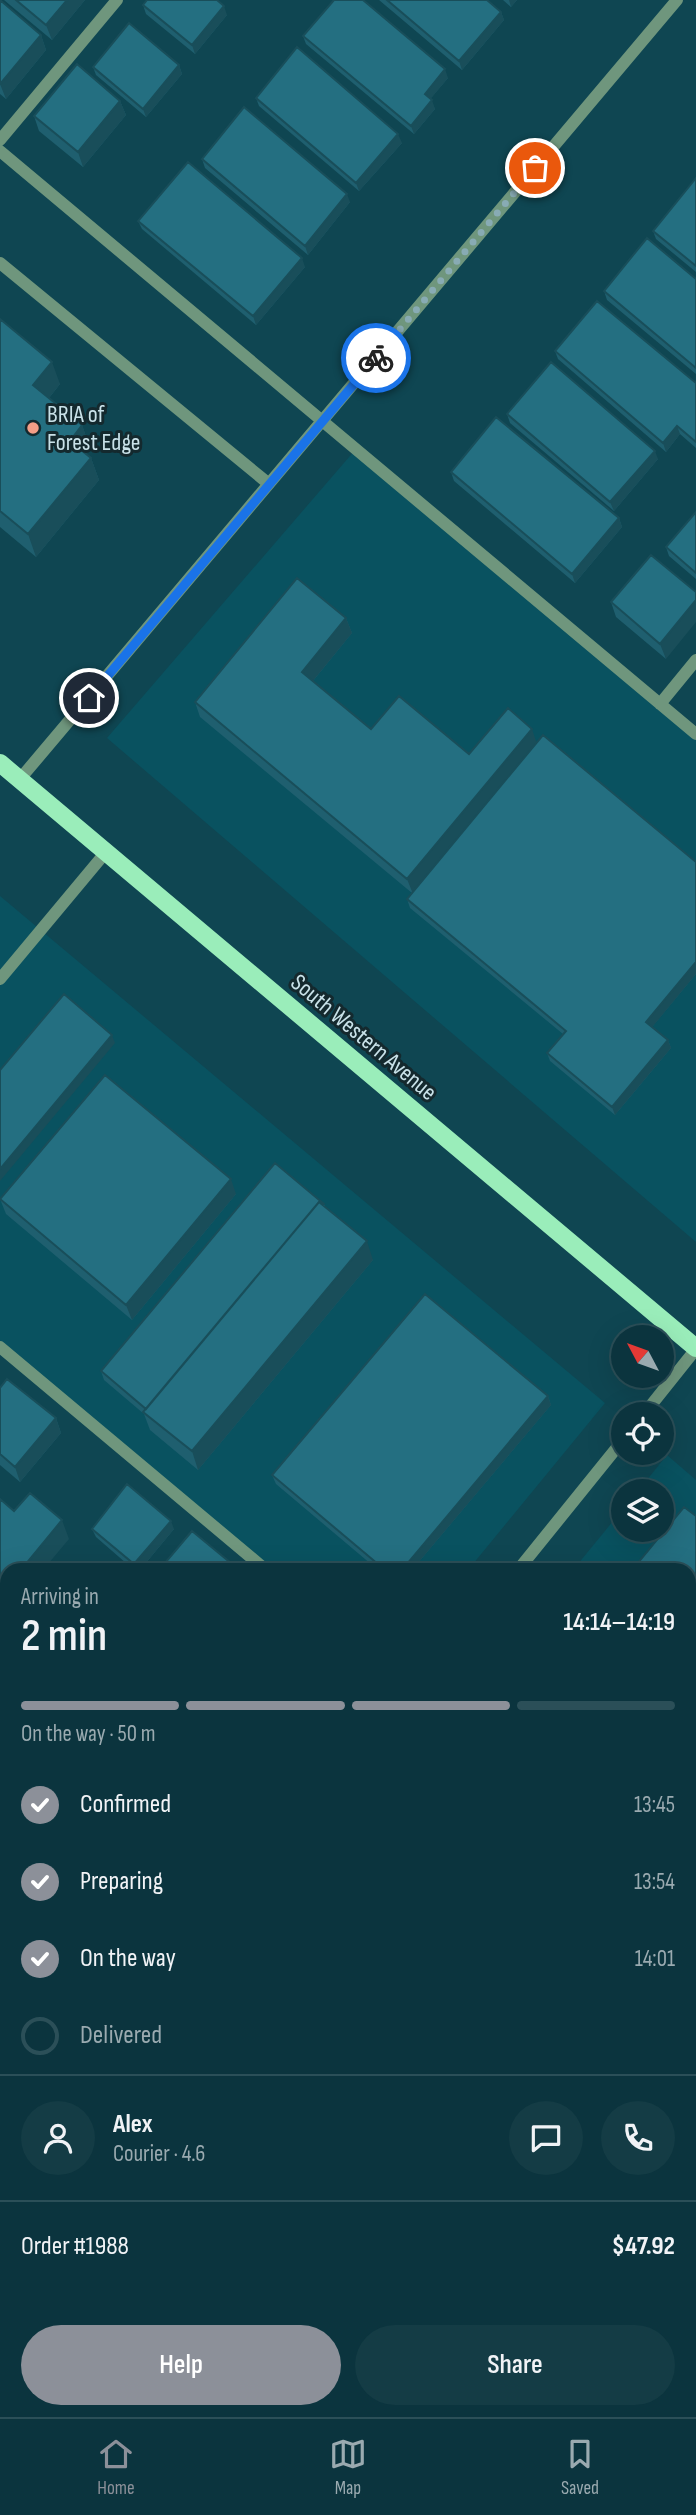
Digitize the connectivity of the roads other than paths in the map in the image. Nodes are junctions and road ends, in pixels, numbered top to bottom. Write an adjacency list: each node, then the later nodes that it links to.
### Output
1 (117, 0): 3 (street)
2 (677, 0): 6 (street)
3 (0, 140)
4 (0, 151): 6 (street)
5 (0, 263): 7 (street)
6 (323, 421): 7 (street); 9 (street)
7 (268, 484): 12 (street)
8 (696, 660): 9 (street)
9 (660, 704): 10 (street)
10 (696, 734)
11 (0, 763): 12 (main road, South Western Avenue)
12 (20, 779): 13 (main road, South Western Avenue)
13 (106, 852): 14 (street); 16 (main road, South Western Avenue)
14 (0, 979)
15 (0, 1347): 19 (street)
16 (696, 1348): 17 (street)
17 (653, 1402)
18 (611, 1455): 20 (street)
19 (258, 1563)
20 (524, 1563)

